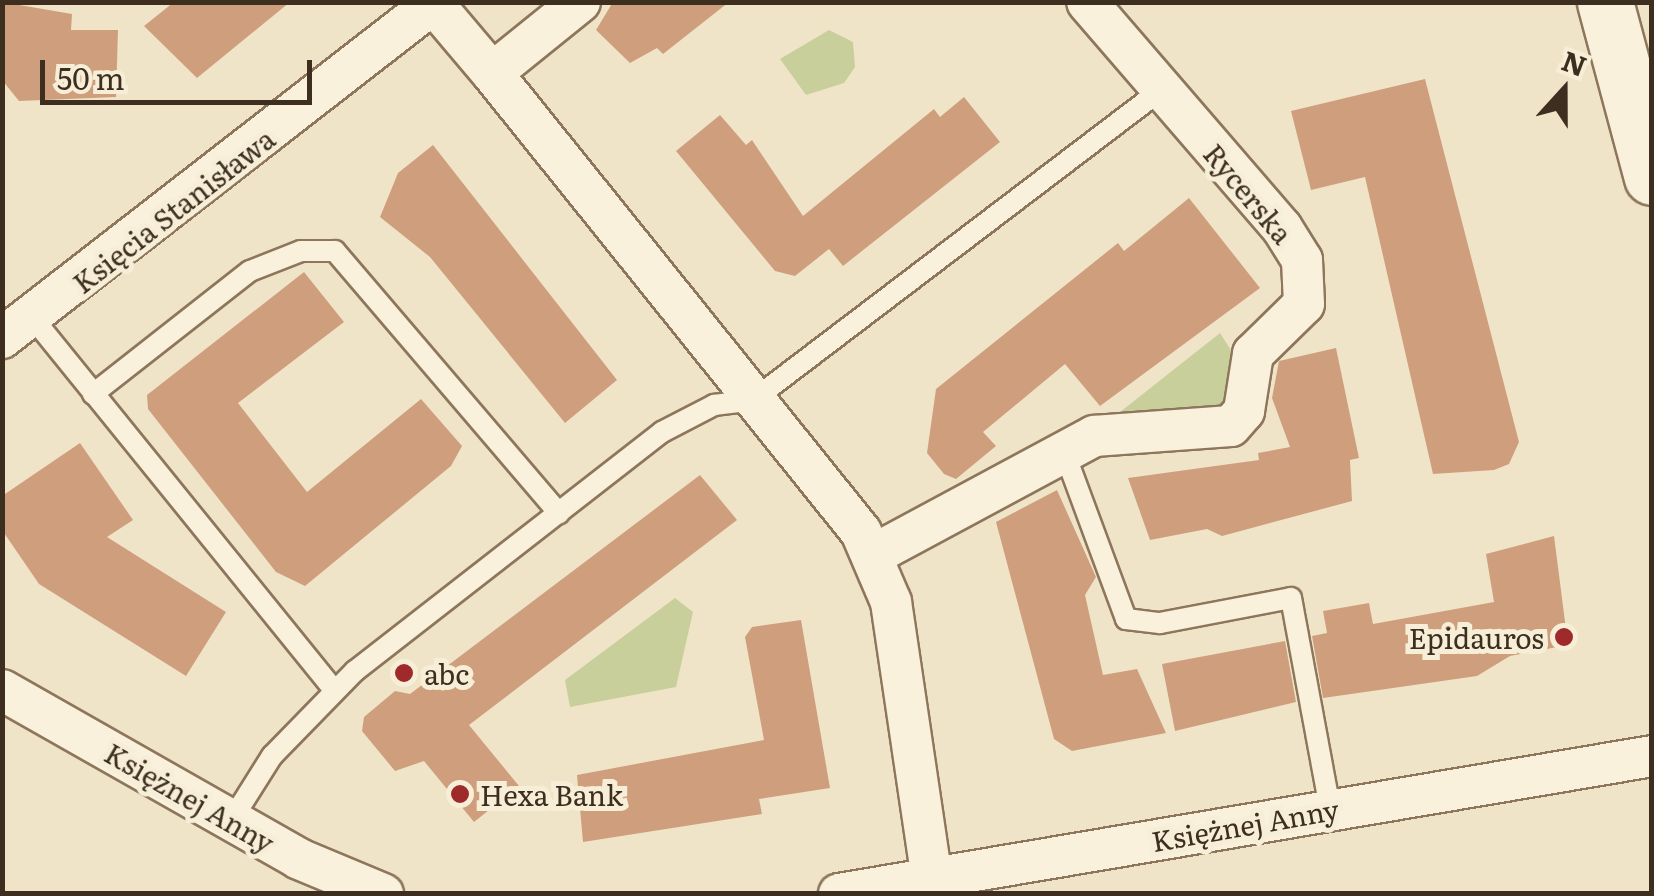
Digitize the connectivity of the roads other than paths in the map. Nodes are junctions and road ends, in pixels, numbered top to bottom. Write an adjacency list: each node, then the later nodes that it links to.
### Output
1 (580, 2): 5 (street)
2 (1087, 2): 6 (street, Rycerska)
3 (1606, 2): 7 (main road)
4 (434, 3): 5 (street); 8 (street, Księcia Stanisława)
5 (492, 73): 10 (street)
6 (1161, 90): 10 (lane); 11 (street, Rycerska)
7 (1652, 177)
8 (17, 328): 9 (lane)
9 (93, 394): 12 (lane); 15 (lane)
10 (754, 400): 12 (lane); 13 (street)
11 (1065, 454): 13 (street, Rycerska); 17 (lane)
12 (558, 513): 15 (lane)
13 (873, 555): 19 (street)
14 (2, 690): 18 (street, Księżnej Anny)
15 (334, 690): 18 (lane)
16 (1652, 756): 17 (street, Księżnej Anny)
17 (1330, 810): 19 (street, Księżnej Anny)
18 (231, 821): 20 (street, Księżnej Anny)
19 (933, 886): 21 (street, Księżnej Anny)
20 (383, 894)
21 (839, 894)

